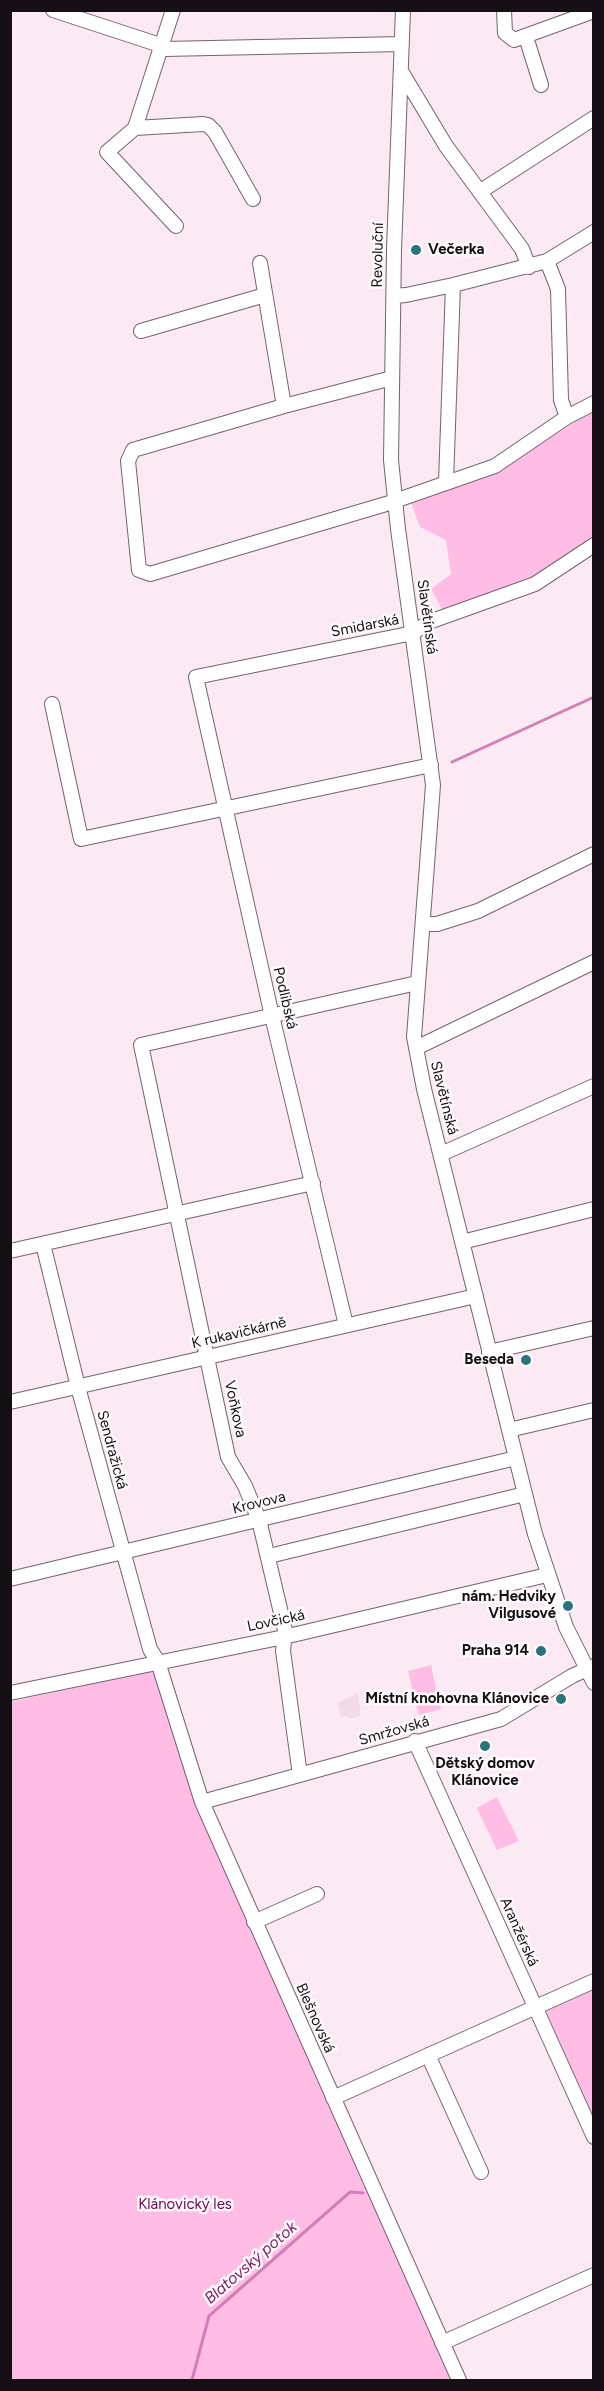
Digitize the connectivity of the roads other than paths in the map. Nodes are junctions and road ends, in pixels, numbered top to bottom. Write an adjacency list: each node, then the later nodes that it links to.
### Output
1 (53, 10): 8 (street)
2 (173, 10): 8 (street)
3 (403, 10): 7 (street, Revoluční)
4 (504, 10): 6 (street)
5 (594, 11): 6 (street)
6 (526, 37): 10 (street)
7 (402, 44): 8 (street); 9 (street, Revoluční)
8 (161, 47): 12 (street)
9 (401, 71): 13 (street); 22 (street, Revoluční)
10 (541, 85)
11 (594, 118): 13 (street)
12 (135, 128): 14 (street); 15 (street)
13 (481, 190): 19 (street)
14 (253, 199)
15 (176, 226)
16 (594, 232): 17 (street)
17 (547, 261): 19 (street); 27 (street)
18 (260, 262): 21 (street)
19 (529, 267): 20 (street)
20 (453, 285): 22 (street); 28 (street)
21 (265, 295): 23 (street); 26 (street)
22 (394, 296): 24 (street, Revoluční)
23 (141, 331)
24 (392, 378): 26 (street); 29 (street, Revoluční)
25 (594, 404): 27 (street)
26 (284, 406): 29 (street)
27 (567, 417): 28 (street)
28 (446, 482): 29 (street)
29 (395, 500): 31 (street, Slavětínská)
30 (594, 545): 31 (street, Smidarská)
31 (413, 633): 32 (street, Smidarská); 34 (street, Slavětínská)
32 (196, 677): 35 (street, Podlibská)
33 (52, 704): 35 (street)
34 (431, 765): 35 (street); 37 (street, Slavětínská)
35 (225, 810): 40 (street, Podlibská)
36 (594, 854): 37 (street)
37 (423, 924): 39 (street, Slavětínská)
38 (594, 962): 41 (street)
39 (417, 983): 40 (street); 41 (street, Slavětínská)
40 (272, 1016): 44 (street, Podlibská); 46 (street, Voňkova)
41 (416, 1048): 43 (street, Slavětínská)
42 (594, 1086): 43 (street)
43 (441, 1154): 47 (street, Slavětínská)
44 (313, 1183): 46 (street); 51 (street, Podlibská)
45 (594, 1209): 47 (street)
46 (178, 1212): 48 (street); 54 (street, Voňkova)
47 (462, 1242): 50 (street, Slavětínská)
48 (43, 1244): 49 (street); 55 (street, Sendražická)
49 (10, 1251)
50 (476, 1296): 51 (street, K rukavičkárně); 53 (street, Slavětínská)
51 (346, 1325): 54 (street, K rukavičkárně)
52 (594, 1328): 53 (street)
53 (489, 1352): 58 (street, Slavětínská)
54 (207, 1358): 55 (street, K rukavičkárně); 61 (street, Voňkova)
55 (78, 1387): 56 (street, K rukavičkárně); 62 (street, Sendražická)
56 (10, 1402)
57 (594, 1410): 58 (street)
58 (509, 1430): 59 (street, Slavětínská)
59 (516, 1458): 60 (street, Slavětínská); 61 (street, Krovova)
60 (525, 1494): 63 (street); 64 (street, Slavětínská)
61 (259, 1520): 62 (street, Krovova); 63 (street, Voňkova)
62 (123, 1554): 65 (street, Krovova); 67 (street, Sendražická)
63 (269, 1556): 66 (street, Voňkova)
64 (547, 1575): 66 (street, Lovčická); 68 (street, Slavětínská)
65 (10, 1579)
66 (284, 1637): 67 (street, Lovčická); 72 (street, Voňkova)
67 (158, 1662): 70 (street, Lovčická); 73 (street, Blešnovská)
68 (590, 1667): 69 (street, Slavětínská); 71 (street, Smržovská)
69 (594, 1683)
70 (12, 1688)
71 (415, 1741): 72 (street, Smržovská); 77 (street, Aranžérská)
72 (300, 1775): 73 (street, Smržovská)
73 (202, 1802): 75 (street, Blešnovská)
74 (317, 1894): 75 (street)
75 (254, 1922): 79 (street, Blešnovská)
76 (594, 1981): 77 (street)
77 (535, 2007): 78 (street); 80 (street, Aranžérská)
78 (428, 2055): 79 (street); 81 (street)
79 (333, 2098): 83 (street, Blešnovská)
80 (594, 2137)
81 (482, 2172)
82 (594, 2275): 83 (street)
83 (442, 2343): 84 (street, Blešnovská)
84 (459, 2380)

